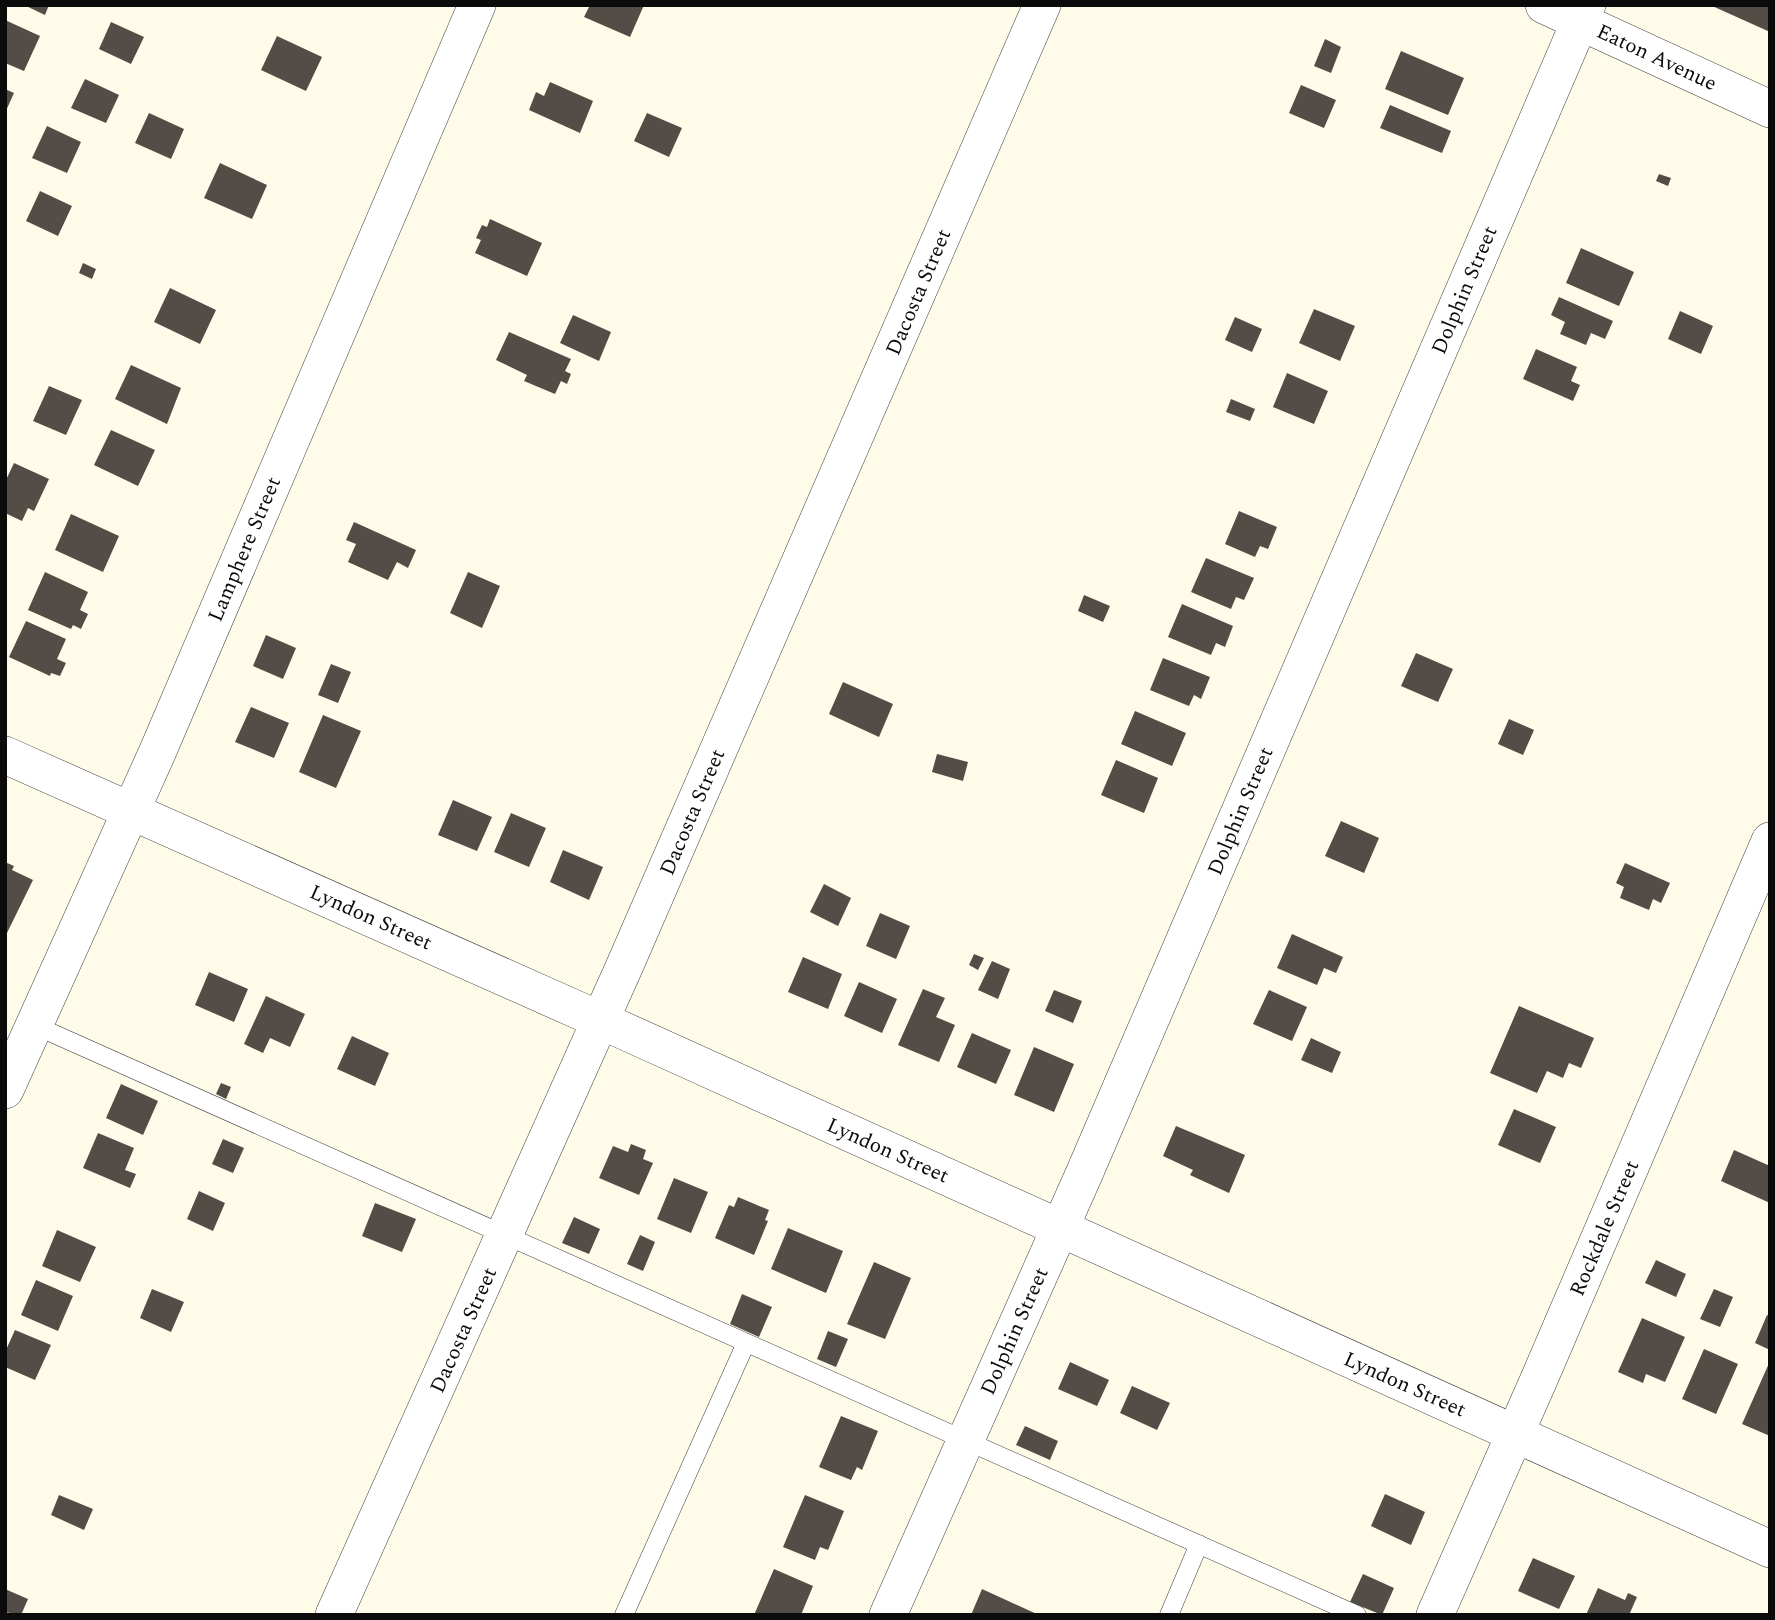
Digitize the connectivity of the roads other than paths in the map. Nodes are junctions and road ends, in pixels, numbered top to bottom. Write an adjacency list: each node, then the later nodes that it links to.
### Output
1 (477, 5): 7 (street, Lamphere Street)
2 (1042, 5): 9 (street, Dacosta Street)
3 (1544, 5): 4 (street, Eaton Avenue)
4 (1583, 14): 5 (street, Eaton Avenue); 12 (street, Dolphin Street)
5 (1770, 109)
6 (5, 755): 7 (street, Lyndon Street)
7 (131, 810): 9 (street, Lyndon Street); 10 (street, Lamphere Street)
8 (1770, 841): 15 (street, Rockdale Street)
9 (600, 1020): 12 (street, Lyndon Street); 13 (street, Dacosta Street)
10 (34, 1025): 11 (street, Lamphere Street); 13 (lane)
11 (5, 1090)
12 (1059, 1227): 15 (street, Lyndon Street); 16 (street, Dolphin Street)
13 (506, 1235): 14 (lane); 19 (street, Dacosta Street)
14 (746, 1342): 16 (lane); 20 (lane)
15 (1515, 1434): 18 (street, Lyndon Street); 24 (street, Rockdale Street)
16 (965, 1440): 17 (lane); 21 (street, Dolphin Street)
17 (1199, 1544): 22 (lane); 23 (lane)
18 (1770, 1549)
19 (334, 1615)
20 (624, 1615)
21 (888, 1615)
22 (1169, 1615)
23 (1357, 1615)
24 (1435, 1615)

